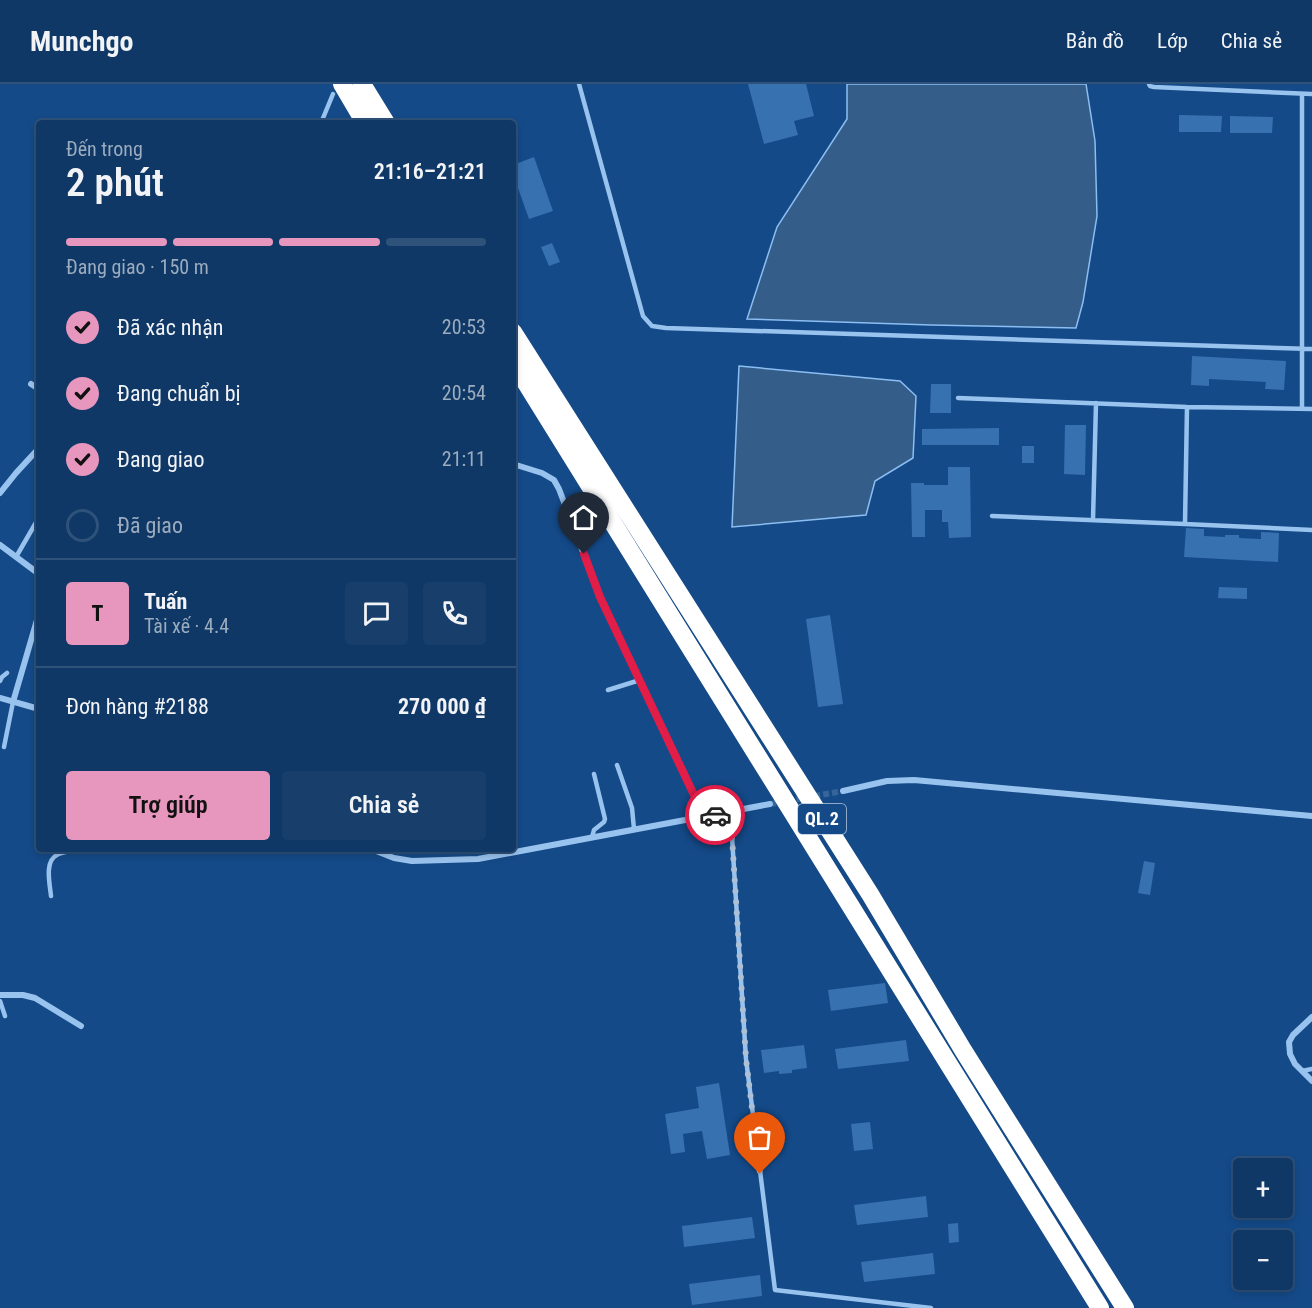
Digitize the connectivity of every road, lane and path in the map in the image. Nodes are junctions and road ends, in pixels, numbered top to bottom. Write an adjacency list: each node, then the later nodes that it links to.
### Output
1 (362, 84): 9 (highway)
2 (579, 84): 11 (lane)
3 (1149, 84): 5 (lane)
4 (338, 89): 7 (lane); 8 (highway)
5 (1302, 94): 6 (lane); 11 (lane)
6 (1312, 94)
7 (322, 120)
8 (363, 120)
9 (384, 120)
10 (516, 337): 65 (highway, QL.2)
11 (1303, 349): 12 (lane); 19 (lane)
12 (1312, 349)
13 (516, 367): 64 (highway, QL.2)
14 (31, 384): 15 (street)
15 (36, 387)
16 (958, 398): 17 (lane)
17 (1096, 403): 18 (lane); 25 (lane)
18 (1187, 407): 19 (lane); 27 (lane)
19 (1302, 408): 20 (lane)
20 (1312, 409)
21 (36, 451): 23 (street)
22 (516, 465): 34 (street)
23 (0, 494)
24 (992, 516): 25 (lane)
25 (1093, 520): 27 (lane)
26 (36, 522): 30 (lane)
27 (1185, 524): 28 (lane)
28 (1312, 530)
29 (0, 545): 30 (street)
30 (16, 557): 31 (street)
31 (36, 572)
32 (36, 624): 38 (street)
33 (7, 673): 35 (lane)
34 (640, 680): 36 (lane); 46 (street)
35 (0, 681)
36 (608, 690)
37 (0, 698): 38 (street)
38 (13, 702): 39 (street); 40 (lane)
39 (36, 708)
40 (4, 747)
41 (617, 765): 48 (lane)
42 (594, 774): 49 (lane)
43 (843, 790): 47 (street)
44 (770, 804): 45 (street)
45 (722, 814): 46 (street); 63 (lane)
46 (704, 816): 48 (street)
47 (1312, 816)
48 (634, 829): 49 (street)
49 (592, 837): 53 (street)
50 (67, 852): 54 (lane)
51 (379, 852): 52 (street)
52 (514, 852)
53 (516, 852)
54 (51, 896)
55 (0, 995): 59 (street)
56 (0, 1001): 57 (lane)
57 (5, 1016)
58 (1312, 1017): 61 (street)
59 (81, 1026)
60 (1312, 1069): 61 (lane)
61 (1302, 1071): 62 (street)
62 (1312, 1081)
63 (931, 1308)
64 (1100, 1308)
65 (1125, 1308)

